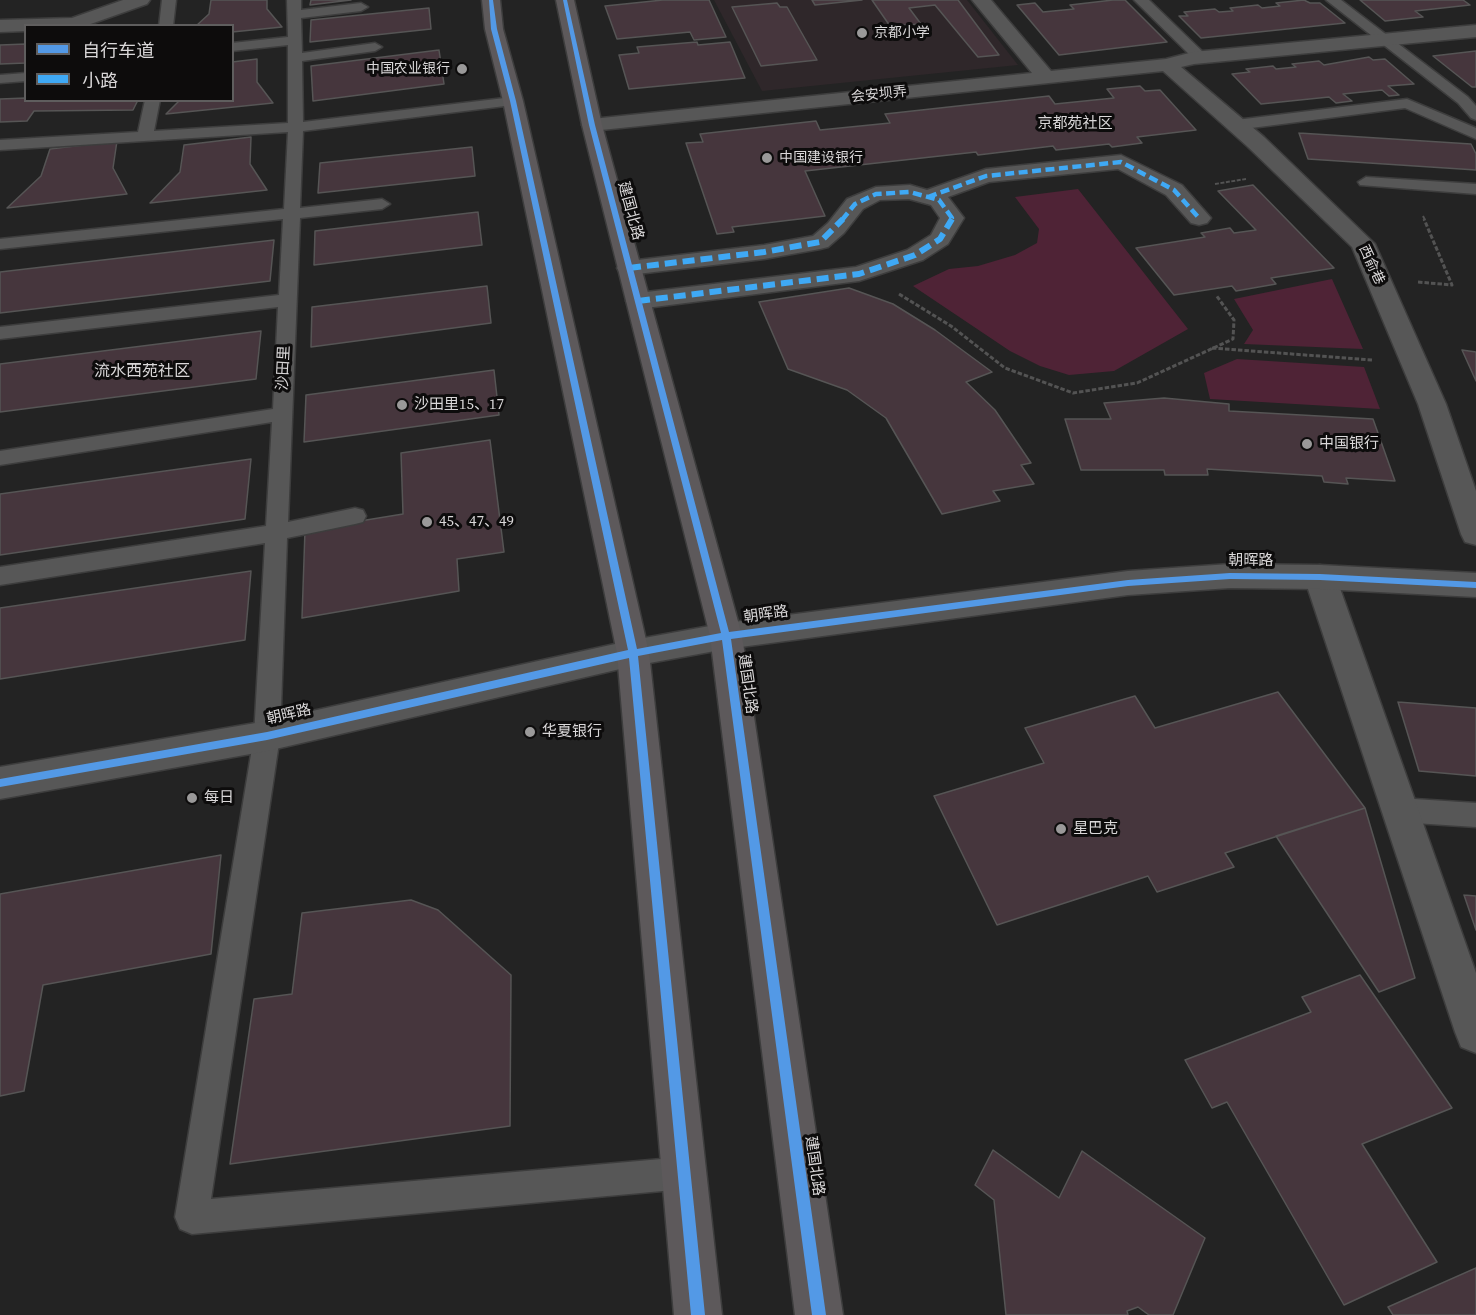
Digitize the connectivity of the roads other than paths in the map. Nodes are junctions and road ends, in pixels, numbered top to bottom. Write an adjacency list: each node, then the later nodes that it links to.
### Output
1 (141, 0): 10 (street)
2 (169, 0): 11 (lane)
3 (491, 0): 25 (main road)
4 (566, 0): 28 (main road, 建国北路)
5 (981, 0): 22 (street)
6 (1141, 0): 19 (lane)
7 (1333, 0): 15 (lane)
8 (361, 7): 9 (lane)
9 (294, 8): 18 (lane, 沙田里)
10 (49, 24)
11 (166, 24)
12 (24, 25): 13 (street)
13 (0, 26)
14 (1476, 31): 15 (street, 会安坝弄)
15 (1385, 40): 19 (street, 会安坝弄); 24 (lane)
16 (234, 47): 18 (lane)
17 (375, 47): 18 (lane)
18 (295, 49): 30 (lane, 沙田里)
19 (1201, 58): 20 (street, 会安坝弄)
20 (1167, 65): 22 (street, 会安坝弄); 29 (street, 西俞巷)
21 (24, 78): 23 (lane)
22 (1046, 78): 28 (street, 会安坝弄)
23 (0, 79)
24 (1469, 100): 27 (lane)
25 (513, 101): 30 (lane); 54 (main road)
26 (153, 102): 32 (lane)
27 (1476, 115)
28 (592, 125): 41 (main road, 建国北路)
29 (1236, 125): 31 (lane); 49 (street, 西俞巷)
30 (296, 128): 32 (lane); 38 (lane, 沙田里)
31 (1476, 134)
32 (145, 136): 33 (lane)
33 (1, 148)
34 (1366, 182): 35 (lane)
35 (1476, 189)
36 (928, 197): 39 (street); 41 (street); 43 (street)
37 (382, 204): 38 (lane)
38 (291, 214): 40 (lane); 42 (lane, 沙田里)
39 (1199, 218)
40 (0, 244)
41 (629, 268): 43 (main road, 建国北路)
42 (288, 300): 44 (lane); 45 (lane, 沙田里)
43 (638, 301): 53 (main road, 建国北路)
44 (0, 333)
45 (282, 414): 46 (lane); 48 (lane, 沙田里)
46 (0, 458)
47 (355, 516): 48 (lane)
48 (277, 530): 50 (lane); 55 (lane, 沙田里)
49 (1476, 534)
50 (0, 576)
51 (1320, 577): 52 (street, 朝晖路); 53 (street, 朝晖路); 57 (street)
52 (1476, 585)
53 (726, 636): 54 (street, 朝晖路); 62 (main road, 建国北路)
54 (633, 652): 55 (street, 朝晖路); 60 (main road)
55 (267, 736): 56 (street, 朝晖路); 60 (lane, 沙田里)
56 (0, 783)
57 (1399, 810): 58 (lane); 59 (street)
58 (1476, 815)
59 (1476, 1032)
60 (684, 1173): 61 (main road)
61 (698, 1315)
62 (819, 1315)

